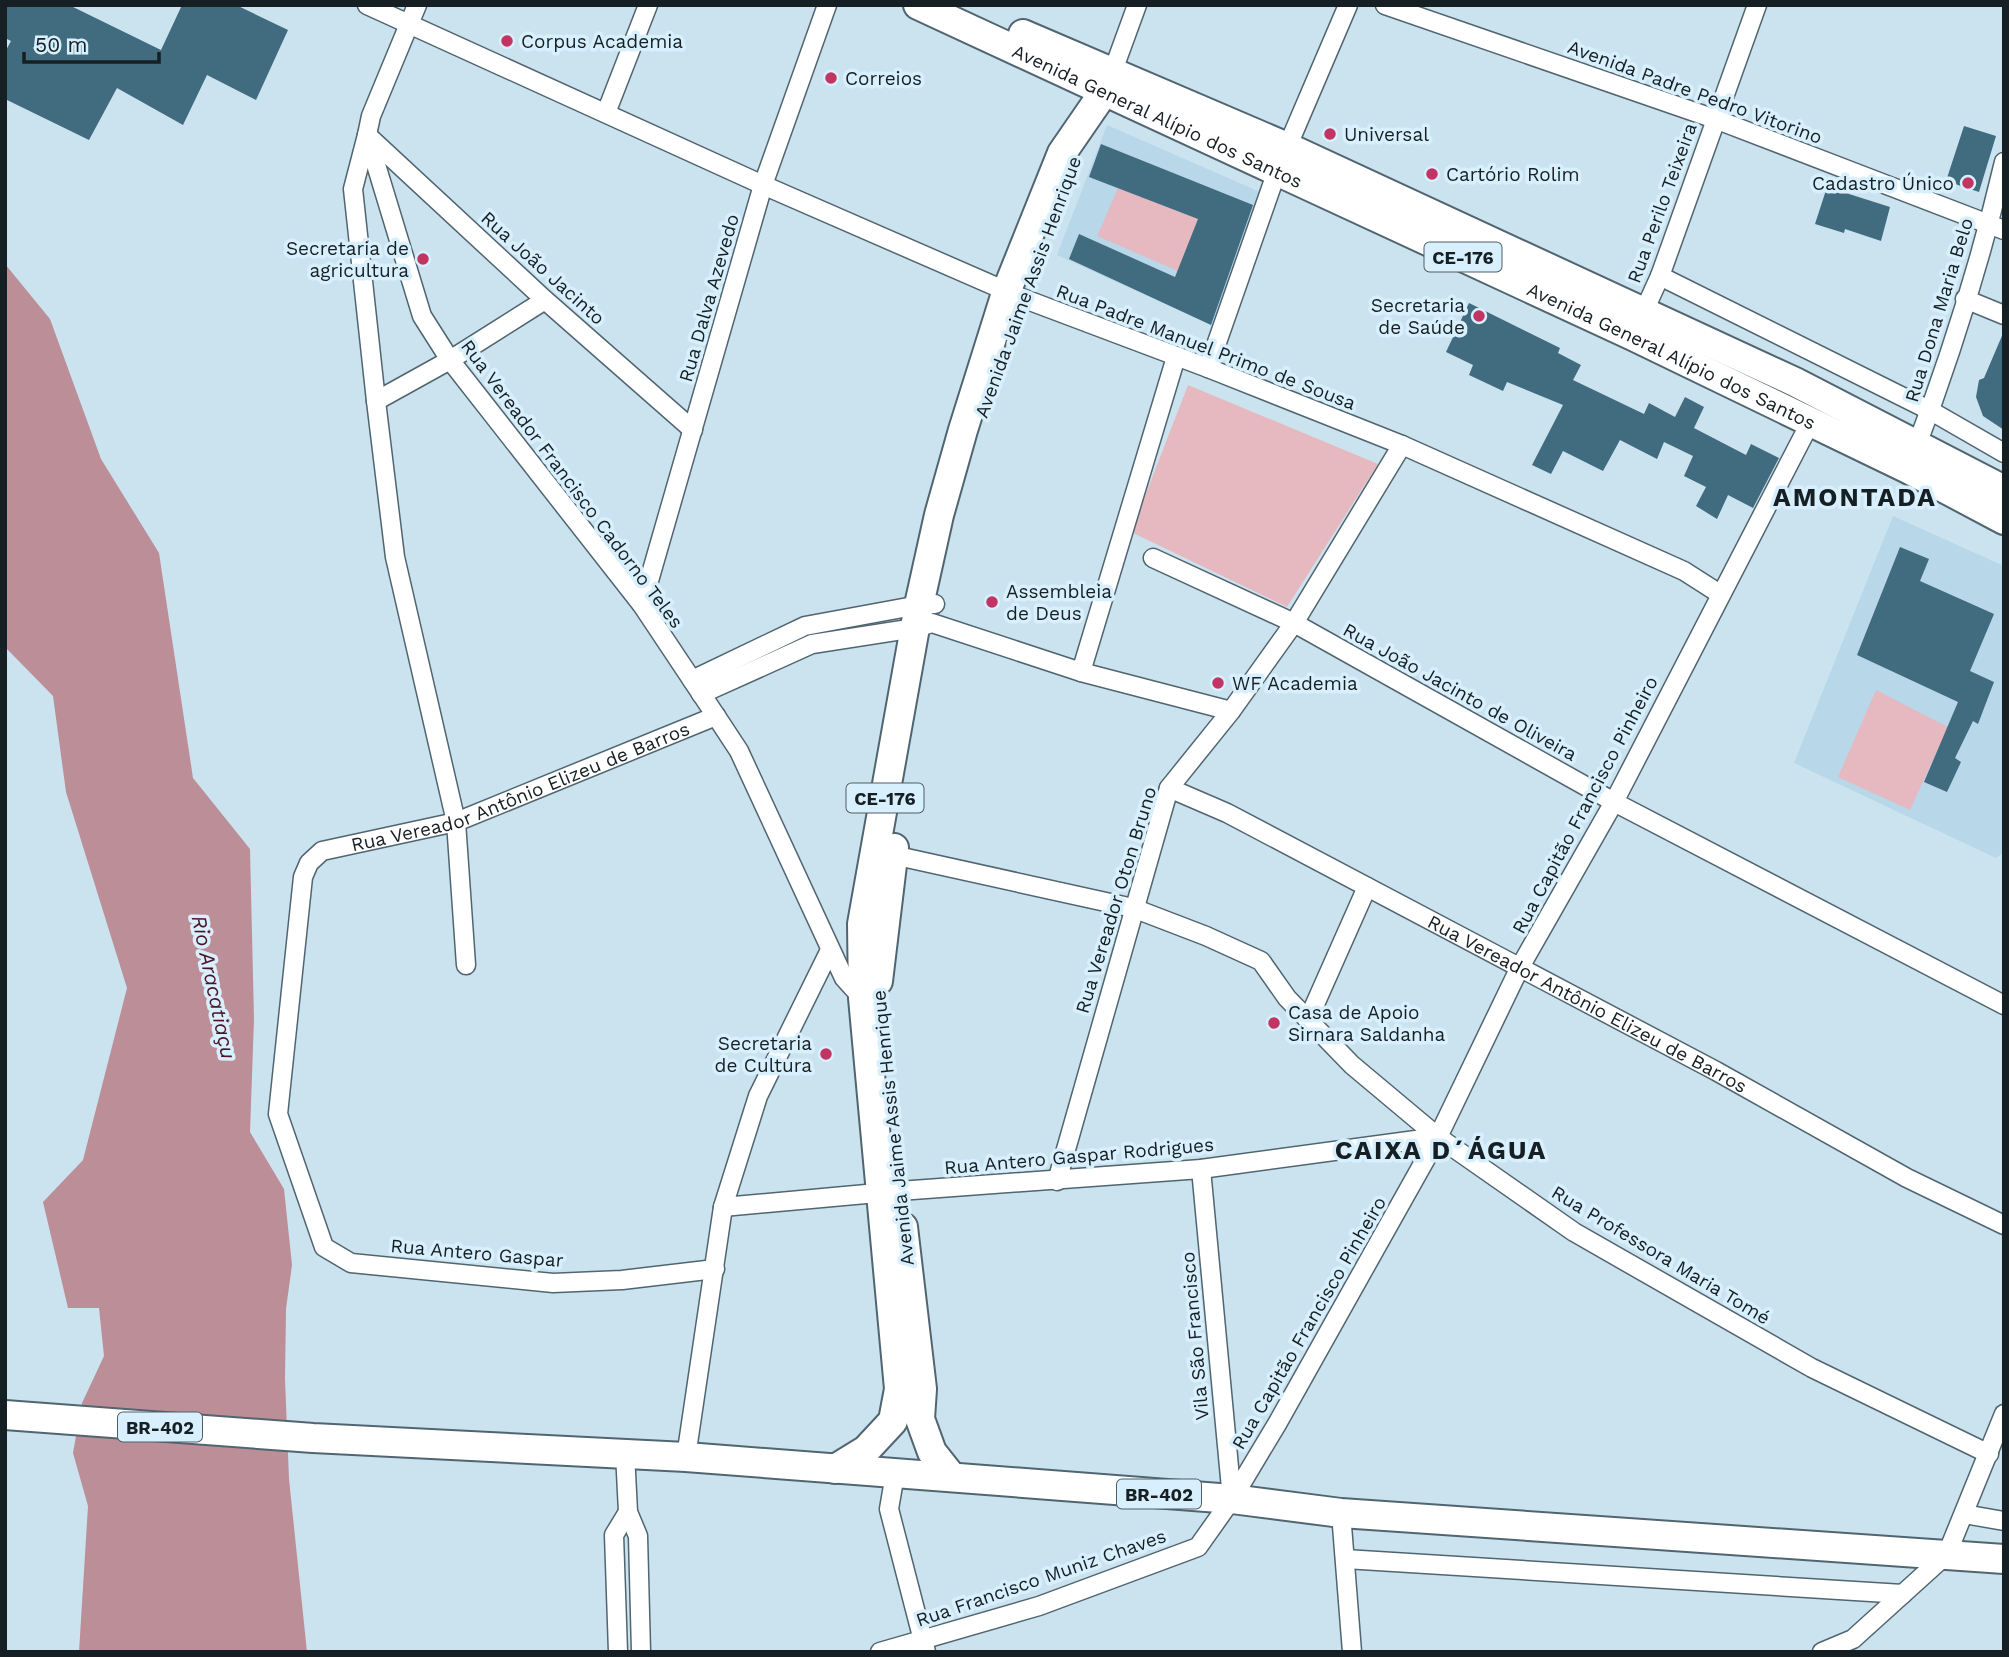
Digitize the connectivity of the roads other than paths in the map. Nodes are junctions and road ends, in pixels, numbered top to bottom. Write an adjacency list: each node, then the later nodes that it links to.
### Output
1 (367, 5): 11 (street, Rua Padre Manuel Primo de Sousa)
2 (416, 5): 11 (street)
3 (648, 5): 13 (street)
4 (827, 5): 18 (street, Rua Dalva Azevedo)
5 (918, 5): 12 (main road, Avenida General Alípio dos Santos / CE-176)
6 (955, 5): 12 (main road, Avenida General Alípio dos Santos / CE-176)
7 (1137, 5): 12 (street)
8 (1348, 5): 16 (street)
9 (1385, 5): 14 (street, Avenida Padre Pedro Vitorino)
10 (1757, 5): 14 (street, Rua Perilo Teixeira)
11 (408, 24): 13 (street, Rua Padre Manuel Primo de Sousa); 15 (street)
12 (1109, 82): 16 (main road, Avenida General Alípio dos Santos / CE-176); 21 (main road, Avenida Jaime Assis Henrique / CE-176)
13 (606, 113): 18 (street, Rua Padre Manuel Primo de Sousa)
14 (1715, 119): 19 (street, Avenida Padre Pedro Vitorino); 20 (street, Rua Perilo Teixeira)
15 (367, 135): 23 (street, Rua João Jacinto); 27 (street, Rua Vereador Francisco Cadorno Teles); 29 (street)
16 (1282, 159): 25 (main road, Avenida General Alípio dos Santos / CE-176); 28 (street)
17 (2004, 162): 19 (street, Rua Dona Maria Belo)
18 (763, 185): 21 (street, Rua Padre Manuel Primo de Sousa); 32 (street, Rua Dalva Azevedo)
19 (1996, 227): 22 (street, Rua Dona Maria Belo)
20 (1660, 276): 25 (street, Rua Perilo Teixeira); 30 (street)
21 (1014, 294): 26 (street, Rua Padre Manuel Primo de Sousa); 41 (main road, Avenida Jaime Assis Henrique / CE-176)
22 (1965, 299): 24 (street); 30 (street, Rua Dona Maria Belo)
23 (545, 300): 27 (street); 32 (street, Rua João Jacinto)
24 (2004, 315)
25 (1638, 324): 31 (main road, Avenida General Alípio dos Santos / CE-176); 35 (main road, Avenida General Alípio dos Santos / CE-176)
26 (1176, 357): 28 (street, Rua Padre Manuel Primo de Sousa); 43 (street)
27 (450, 360): 29 (street); 40 (street, Rua Vereador Francisco Cadorno Teles)
28 (1208, 368): 33 (street, Rua Padre Manuel Primo de Sousa)
29 (376, 401): 49 (street)
30 (1931, 411): 34 (street); 35 (street, Rua Dona Maria Belo)
31 (1810, 423): 35 (main road, Avenida General Alípio dos Santos / CE-176); 39 (street, Rua Capitão Francisco Pinheiro)
32 (693, 430): 40 (street, Rua Dalva Azevedo)
33 (1402, 445): 39 (street, Rua Padre Manuel Primo de Sousa); 42 (street, Rua Vereador Oton Bruno)
34 (2004, 453)
35 (1912, 457): 36 (main road, Avenida General Alípio dos Santos / CE-176); 37 (main road, Avenida General Alípio dos Santos / CE-176)
36 (2004, 491)
37 (2004, 520)
38 (1153, 558): 42 (street, Rua João Jacinto de Oliveira)
39 (1720, 594): 48 (street, Rua Capitão Francisco Pinheiro)
40 (642, 605): 44 (street, Rua Vereador Francisco Cadorno Teles)
41 (925, 615): 43 (street); 44 (street); 50 (main road, Avenida Jaime Assis Henrique / CE-176); 57 (main road, CE-176)
42 (1294, 623): 45 (street, Rua Vereador Oton Bruno); 48 (street, Rua João Jacinto de Oliveira)
43 (1080, 672): 45 (street)
44 (697, 687): 46 (street, Rua Vereador Francisco Cadorno Teles)
45 (1231, 711): 47 (street, Rua Vereador Oton Bruno)
46 (716, 716): 49 (street, Rua Vereador Antônio Elizeu de Barros); 53 (street, Rua Vereador Francisco Cadorno Teles)
47 (1169, 788): 51 (street, Rua Vereador Antônio Elizeu de Barros); 52 (street, Rua Vereador Oton Bruno)
48 (1614, 802): 55 (street, Rua Capitão Francisco Pinheiro); 56 (street, Rua João Jacinto de Oliveira)
49 (456, 822): 54 (street); 65 (street, Rua Vereador Antônio Elizeu de Barros)
50 (893, 855): 52 (street, Rua Professora Maria Tomé); 57 (main road, Avenida Jaime Assis Henrique / CE-176)
51 (1367, 887): 55 (street, Rua Vereador Antônio Elizeu de Barros); 58 (street)
52 (1133, 908): 58 (street, Rua Professora Maria Tomé); 61 (street, Rua Vereador Oton Bruno)
53 (831, 950): 57 (street, Rua Vereador Francisco Cadorno Teles); 63 (street)
54 (466, 965)
55 (1520, 967): 59 (street, Rua Capitão Francisco Pinheiro); 64 (street, Rua Vereador Antônio Elizeu de Barros)
56 (2004, 1005)
57 (870, 1006): 62 (main road, Avenida Jaime Assis Henrique / CE-176)
58 (1308, 1020): 59 (street, Rua Professora Maria Tomé)
59 (1438, 1138): 60 (street, Rua Antero Gaspar Rodrigues); 71 (street, Rua Professora Maria Tomé); 76 (street, Rua Capitão Francisco Pinheiro)
60 (1201, 1169): 61 (street, Rua Antero Gaspar Rodrigues); 76 (street, Vila São Francisco)
61 (1057, 1181): 62 (street, Rua Antero Gaspar Rodrigues)
62 (890, 1193): 63 (street, Rua Antero Gaspar Rodrigues); 69 (main road, Avenida Jaime Assis Henrique / CE-176)
63 (723, 1207): 66 (street)
64 (2004, 1225)
65 (324, 1247): 66 (street, Rua Antero Gaspar)
66 (715, 1269): 72 (street)
67 (6, 1415): 70 (main road, BR-402)
68 (2004, 1415): 71 (street)
69 (906, 1420): 73 (main road); 74 (main road); 75 (main road, Avenida Jaime Assis Henrique / CE-176)
70 (625, 1453): 72 (main road, BR-402); 77 (street)
71 (1989, 1454): 79 (street)
72 (687, 1457): 73 (main road, BR-402)
73 (835, 1469): 74 (main road, BR-402)
74 (895, 1474): 75 (main road, BR-402); 85 (street)
75 (951, 1476): 76 (main road, BR-402)
76 (1232, 1500): 78 (main road, BR-402); 85 (street, Rua Francisco Muniz Chaves)
77 (628, 1513): 86 (street); 87 (street)
78 (1341, 1513): 81 (main road, BR-402); 82 (street)
79 (1964, 1514): 80 (street); 81 (street)
80 (2004, 1521)
81 (1947, 1554): 83 (main road, BR-402); 84 (street)
82 (1345, 1559): 84 (street); 89 (street)
83 (2004, 1559)
84 (1903, 1594): 90 (street)
85 (924, 1646): 88 (street, Rua Francisco Muniz Chaves)
86 (618, 1652)
87 (641, 1652)
88 (880, 1652)
89 (1352, 1652)
90 (1822, 1652)

